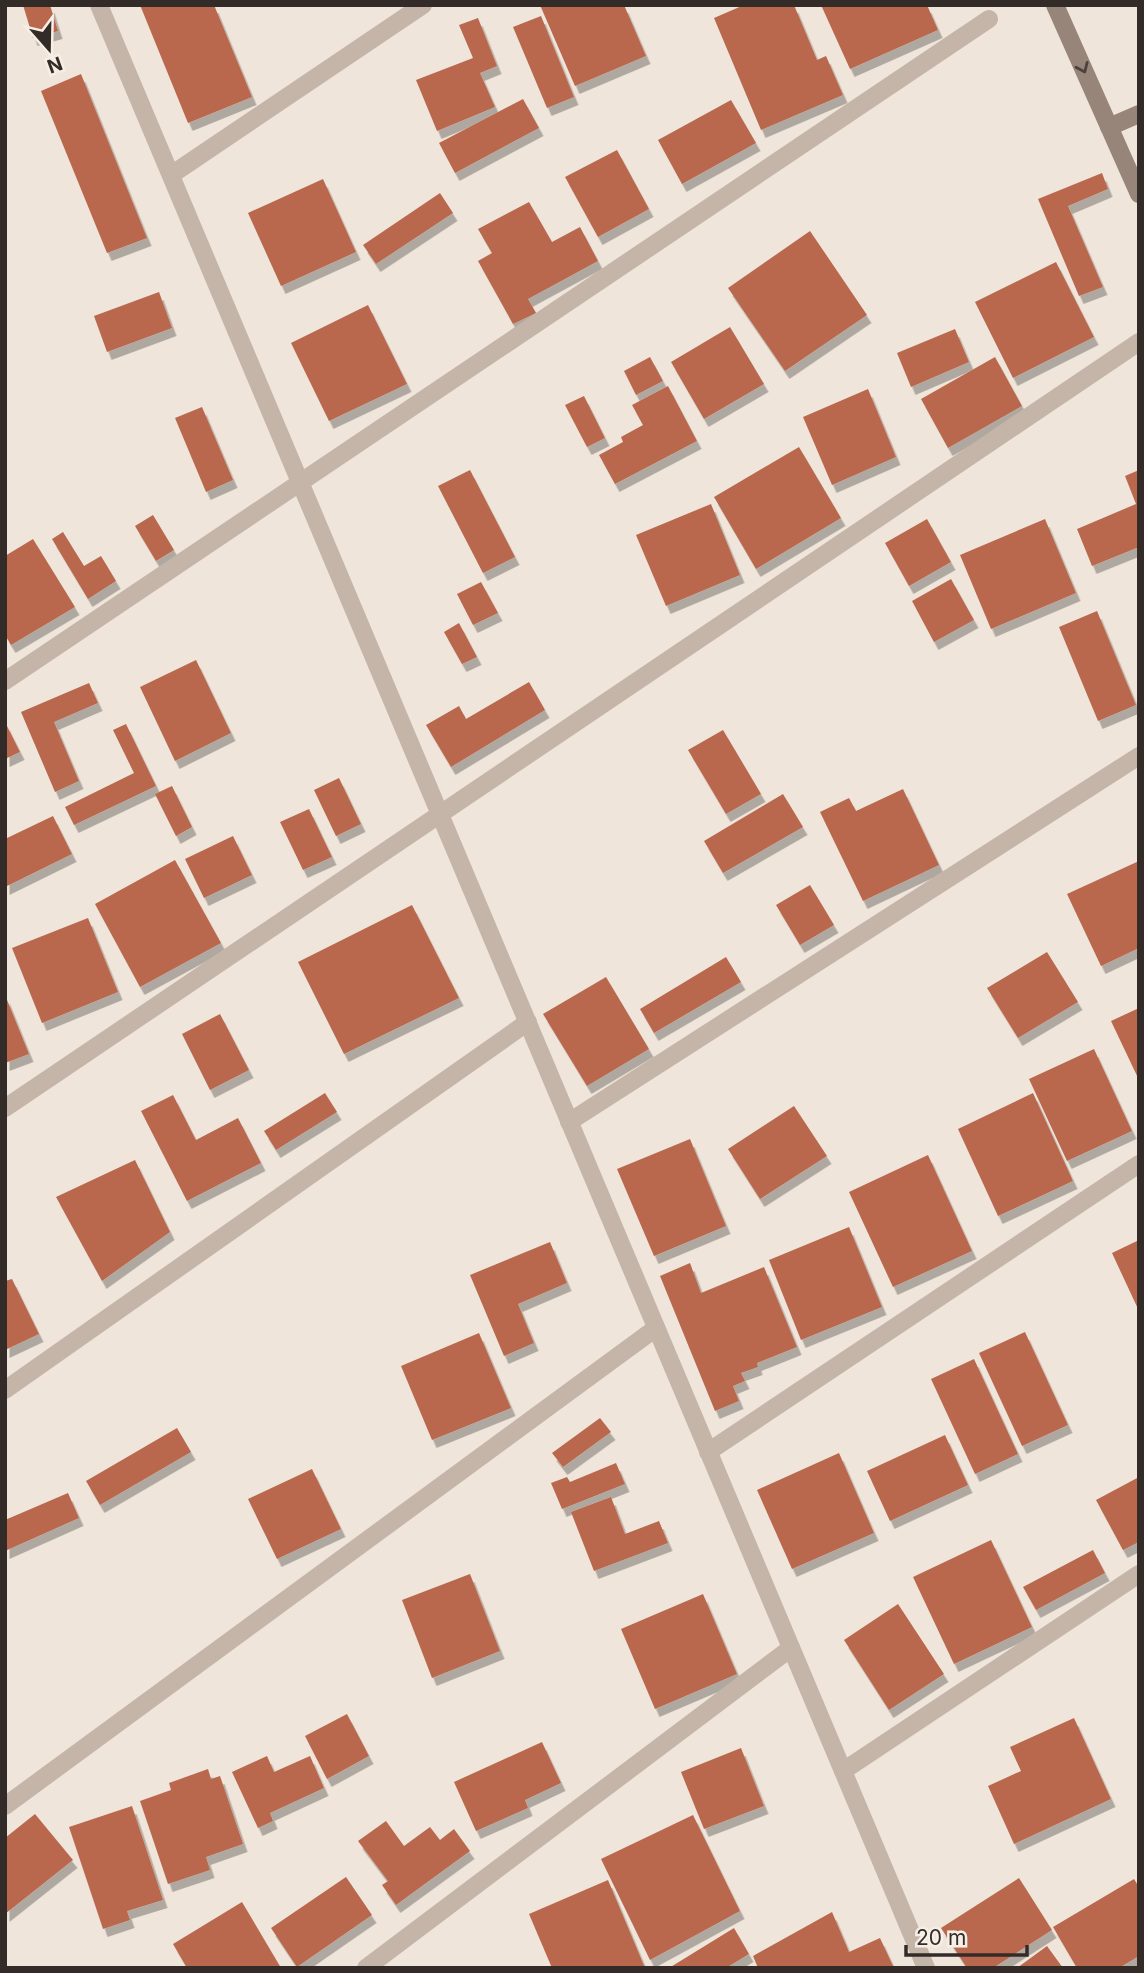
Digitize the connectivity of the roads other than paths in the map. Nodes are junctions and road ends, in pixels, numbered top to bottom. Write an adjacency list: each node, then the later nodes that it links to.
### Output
1 (99, 5): 7 (street)
2 (423, 5): 7 (street)
3 (1055, 5): 6 (main road, one-way to 6)
4 (989, 19): 10 (street)
5 (1139, 114): 6 (main road)
6 (1109, 127): 8 (main road)
7 (171, 175): 10 (street)
8 (1139, 194)
9 (1139, 342): 13 (street)
10 (301, 484): 11 (street); 13 (street)
11 (5, 681)
12 (1139, 756): 16 (street)
13 (440, 815): 14 (street); 15 (street)
14 (528, 1022): 16 (street); 19 (street)
15 (5, 1108)
16 (569, 1122): 18 (street)
17 (1139, 1164): 20 (street)
18 (656, 1328): 20 (street); 24 (street)
19 (5, 1390)
20 (708, 1452): 22 (street)
21 (1139, 1574): 23 (street)
22 (791, 1648): 23 (street); 25 (street)
23 (843, 1771): 26 (street)
24 (5, 1807)
25 (366, 1968)
26 (926, 1968)

